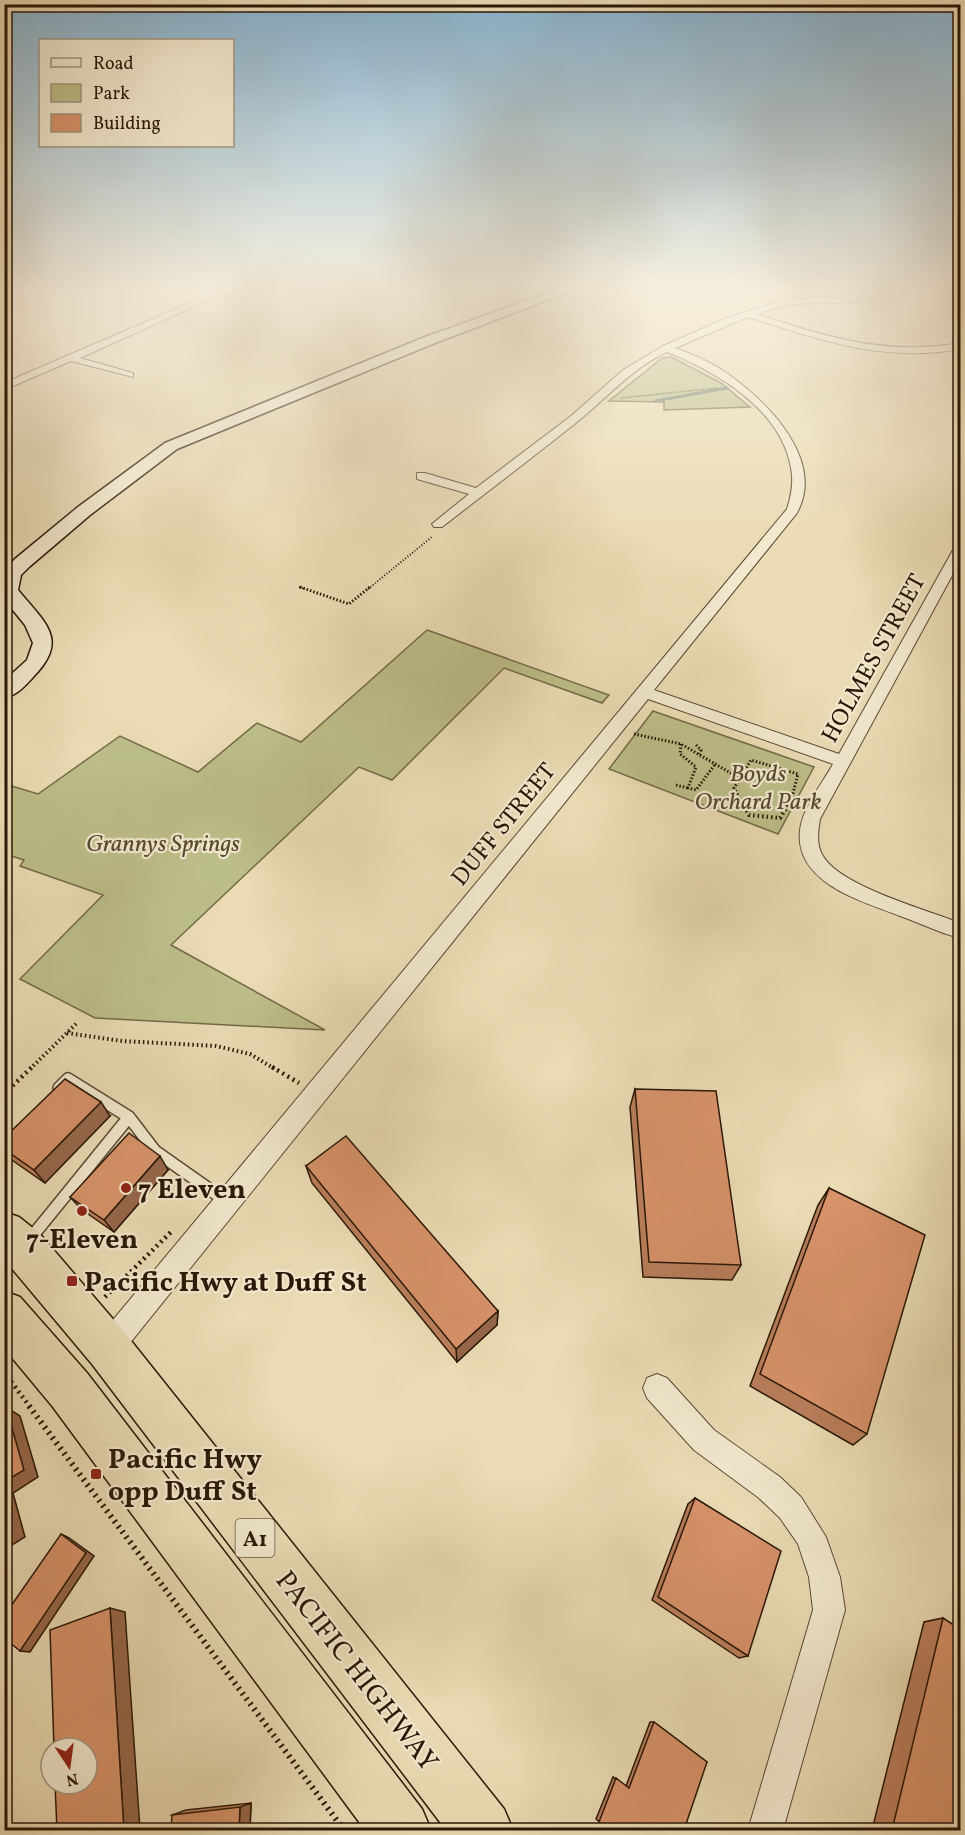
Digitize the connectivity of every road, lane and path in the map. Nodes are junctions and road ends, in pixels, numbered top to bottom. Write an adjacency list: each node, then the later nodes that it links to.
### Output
1 (34, 374): 8 (street)
2 (124, 374): 6 (street)
3 (347, 374): 14 (main road)
4 (625, 374): 9 (street)
5 (720, 374): 17 (street, DUFF STREET)
6 (129, 375)
7 (727, 386): 9 (path)
8 (4, 387)
9 (599, 396): 11 (street)
10 (421, 476): 11 (street)
11 (479, 493): 12 (street)
12 (438, 524): 15 (path)
13 (960, 550): 22 (street, HOLMES STREET)
14 (8, 577): 16 (main road)
15 (299, 586)
16 (4, 692)
17 (644, 692): 22 (street); 34 (street, DUFF STREET)
18 (634, 734): 19 (path)
19 (681, 744): 21 (path); 26 (path)
20 (696, 745): 21 (path)
21 (699, 754): 23 (path)
22 (844, 762): 27 (street, HOLMES STREET)
23 (716, 763): 24 (path); 26 (path)
24 (739, 778): 24 (path)
25 (676, 785): 26 (path)
26 (688, 788)
27 (960, 931)
28 (78, 1022): 29 (path)
29 (67, 1033): 30 (path); 31 (path)
30 (300, 1083)
31 (4, 1094)
32 (52, 1094): 33 (lane)
33 (129, 1117): 34 (lane); 35 (lane)
34 (228, 1202): 37 (street, DUFF STREET)
35 (14, 1240): 37 (highway, PACIFIC HIGHWAY / A1)
36 (4, 1313): 41 (highway, A1)
37 (108, 1348): 42 (highway, PACIFIC HIGHWAY / A1)
38 (4, 1372): 40 (path)
39 (657, 1388): 43 (street)
40 (344, 1830)
41 (401, 1830)
42 (483, 1830)
43 (766, 1830)

